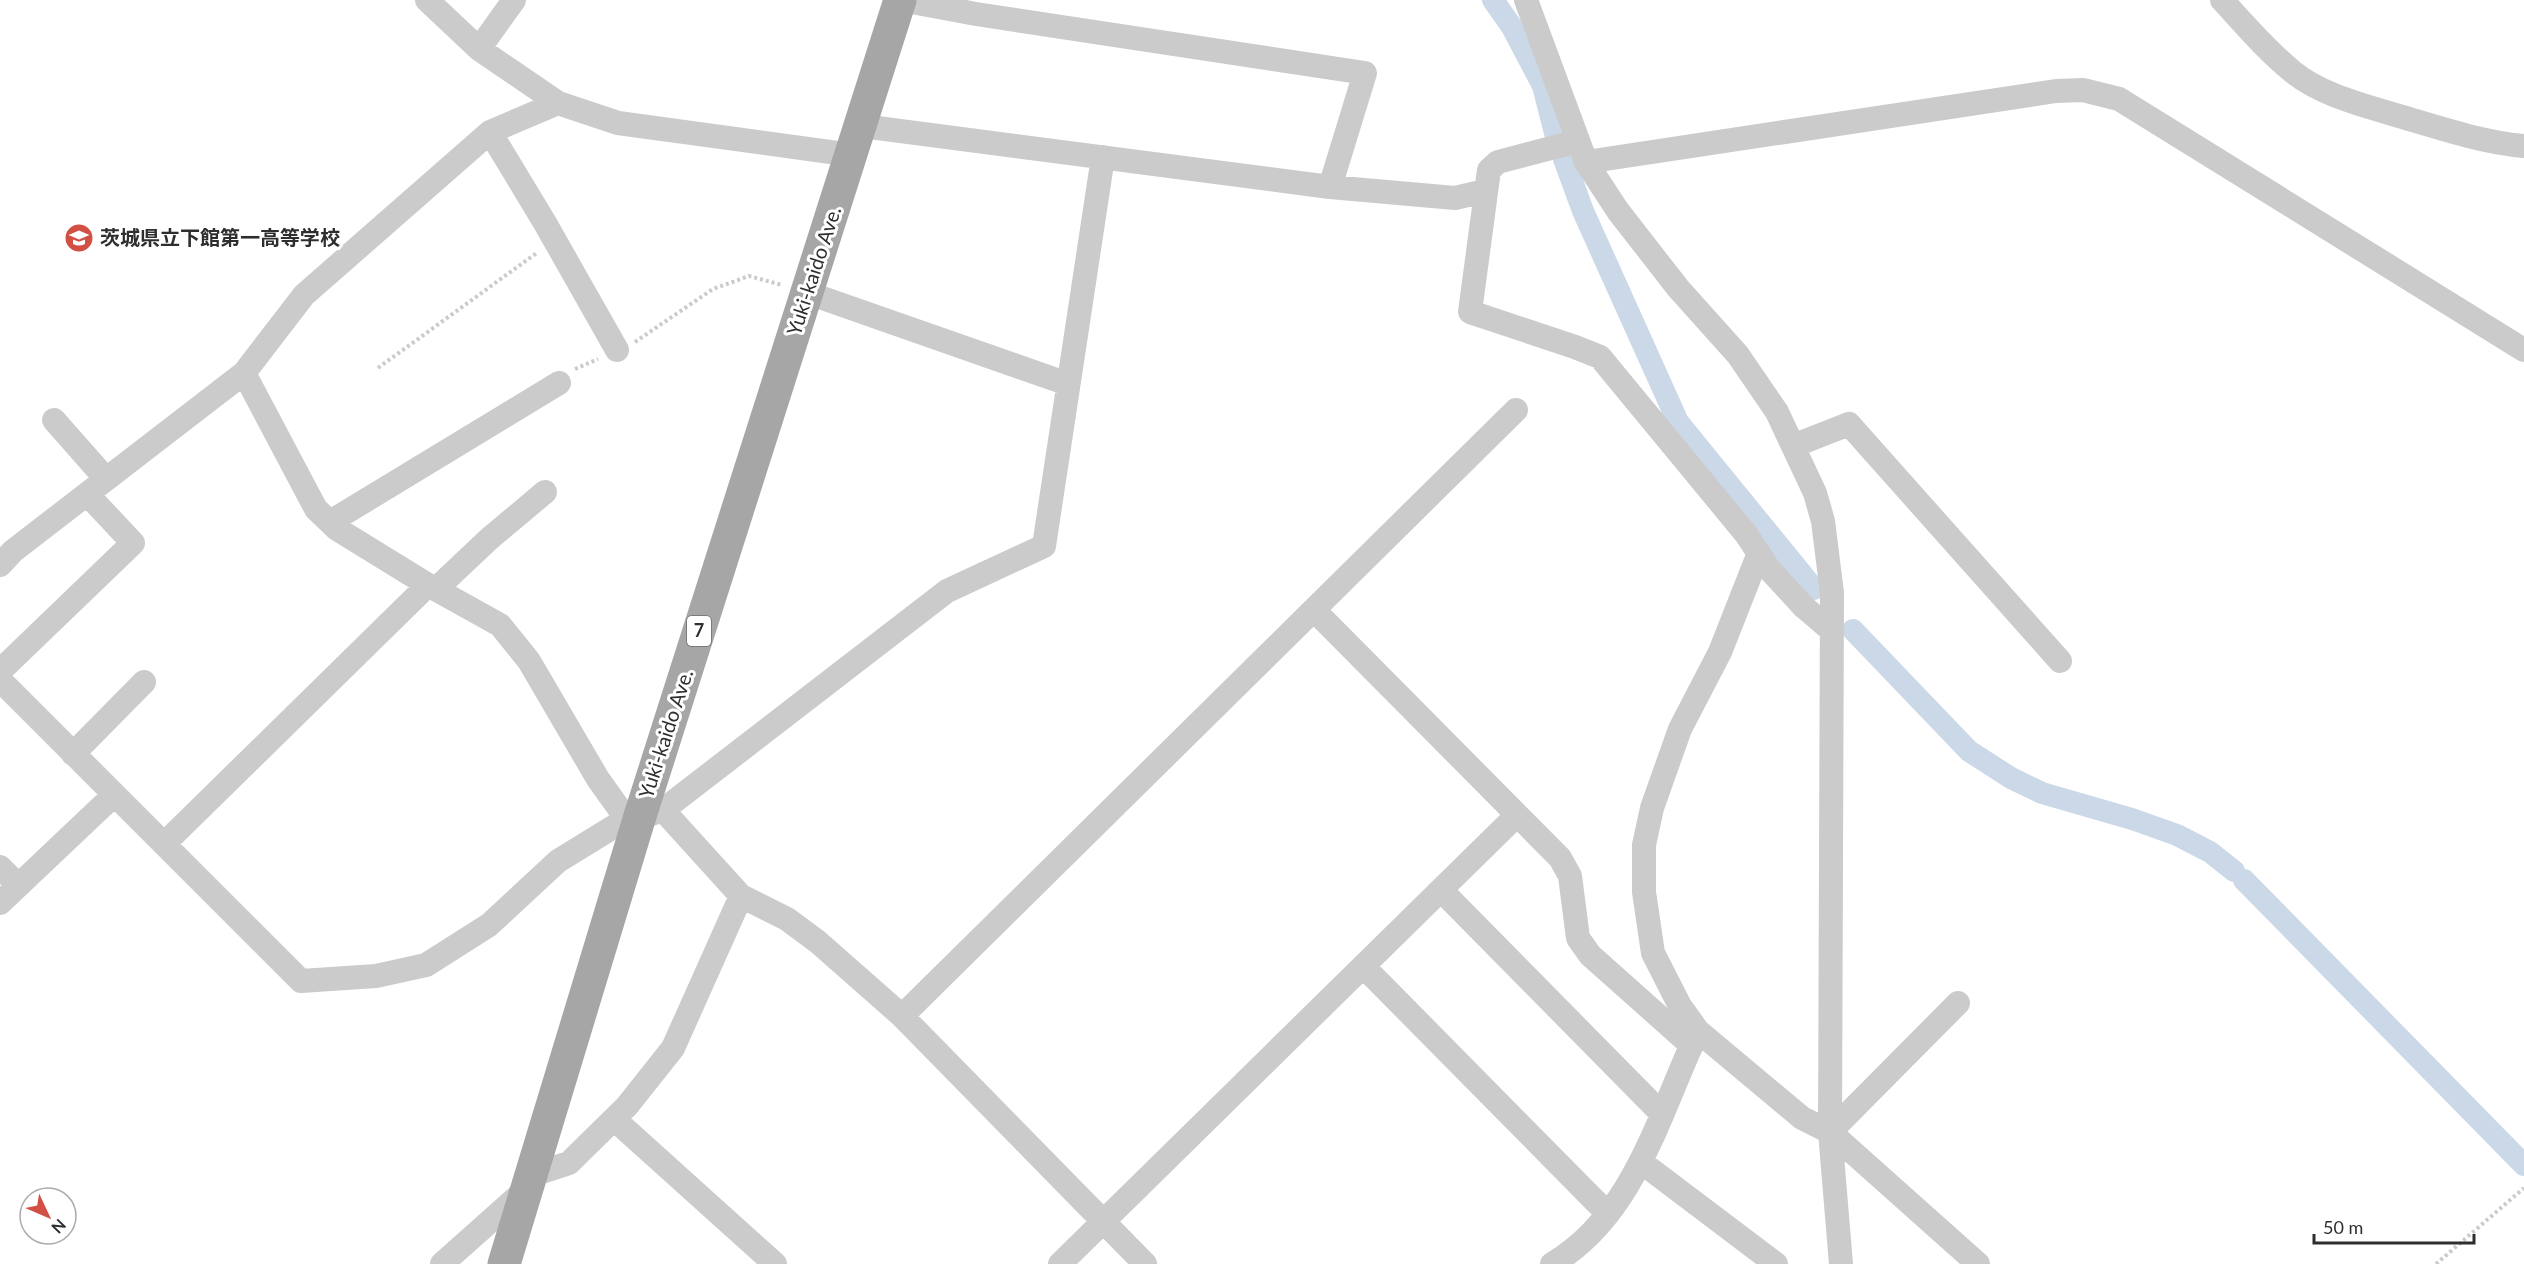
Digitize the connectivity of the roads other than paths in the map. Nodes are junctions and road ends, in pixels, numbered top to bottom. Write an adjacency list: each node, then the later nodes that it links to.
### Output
1 (427, 0): 6 (street)
2 (514, 0): 6 (street)
3 (900, 0): 9 (main road, Yuki-kaido Ave. / 7); 13 (street)
4 (1526, 0): 11 (street)
5 (2222, 0): 10 (street)
6 (479, 49): 7 (street)
7 (558, 103): 8 (street); 9 (street)
8 (490, 132): 16 (street); 18 (street)
9 (857, 140): 12 (street); 15 (main road, Yuki-kaido Ave. / 7)
10 (2524, 146)
11 (1582, 151): 14 (street); 17 (street); 23 (street)
12 (1103, 157): 13 (street); 19 (street)
13 (1330, 187): 14 (street)
14 (1485, 191): 27 (street)
15 (808, 293): 19 (street); 38 (main road, Yuki-kaido Ave. / 7)
16 (617, 350)
17 (2524, 350)
18 (244, 373): 24 (street); 26 (street)
19 (1068, 384): 38 (street)
20 (556, 385): 26 (street)
21 (1516, 410): 30 (street)
22 (54, 420): 24 (street)
23 (1793, 446): 31 (street); 32 (street)
24 (96, 487): 28 (street); 33 (street)
25 (545, 492): 29 (street)
26 (330, 522): 29 (street)
27 (1759, 553): 31 (street); 49 (street)
28 (0, 565)
29 (432, 587): 38 (street); 40 (street)
30 (1314, 610): 39 (street); 48 (street)
31 (1832, 631): 52 (street)
32 (2060, 661)
33 (0, 670)
34 (0, 680): 36 (street)
35 (144, 682): 36 (street)
36 (73, 754): 37 (street)
37 (114, 795): 40 (street); 42 (street)
38 (644, 815): 40 (street); 44 (street); 54 (main road, Yuki-kaido Ave. / 7)
39 (1517, 815): 43 (street); 49 (street)
40 (164, 844)
41 (0, 867): 42 (street)
42 (18, 885): 45 (street)
43 (1442, 890): 46 (street); 50 (street)
44 (741, 896): 48 (street); 51 (street)
45 (0, 903)
46 (1364, 967): 55 (street); 56 (street)
47 (1959, 1003): 52 (street)
48 (902, 1016): 56 (street)
49 (1695, 1038): 50 (street); 52 (street)
50 (1662, 1114): 53 (street)
51 (614, 1119): 54 (street); 59 (street)
52 (1830, 1132): 64 (street); 65 (street)
53 (1641, 1162): 55 (street); 63 (street)
54 (527, 1183): 57 (street); 58 (main road, Yuki-kaido Ave. / 7)
55 (1608, 1214): 62 (street)
56 (1102, 1221): 60 (street); 61 (street)
57 (442, 1264)
58 (504, 1264)
59 (775, 1264)
60 (1060, 1264)
61 (1145, 1264)
62 (1552, 1264)
63 (1776, 1264)
64 (1841, 1264)
65 (1978, 1264)

